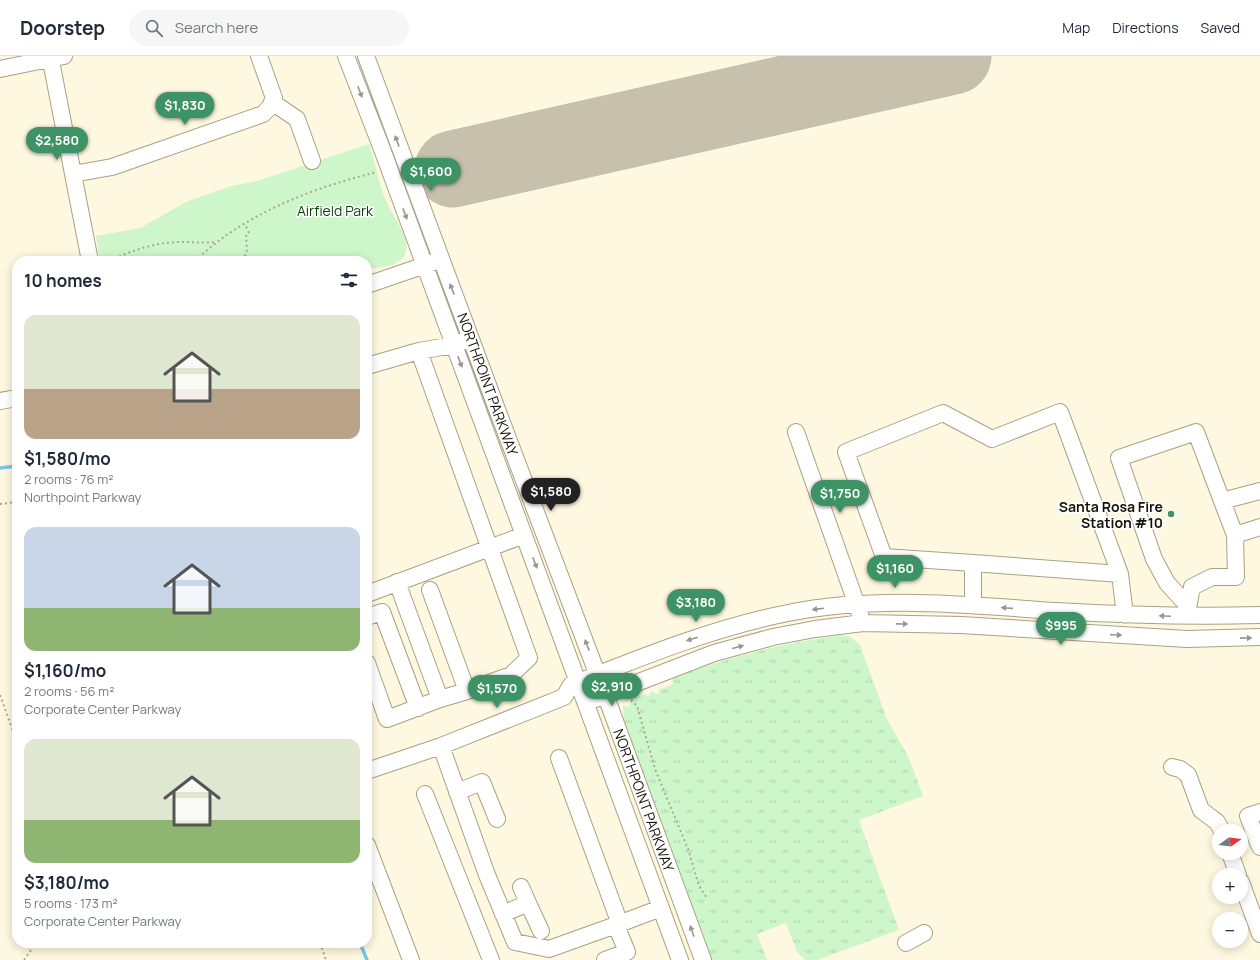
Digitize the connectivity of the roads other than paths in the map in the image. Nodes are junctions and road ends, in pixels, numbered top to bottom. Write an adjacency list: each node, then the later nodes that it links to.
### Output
1 (259, 56): 6 (street)
2 (346, 56): 11 (street, NORTHPOINT PARKWAY, one-way to 11)
3 (366, 56): 10 (street, NORTHPOINT PARKWAY, one-way to 3)
4 (55, 57): 5 (street); 8 (street)
5 (0, 69)
6 (272, 102): 7 (street); 8 (street)
7 (312, 161)
8 (73, 174): 9 (street)
9 (89, 256)
10 (442, 261): 11 (street); 13 (street, NORTHPOINT PARKWAY, one-way to 10)
11 (424, 264): 12 (street); 14 (street, NORTHPOINT PARKWAY)
12 (372, 283)
13 (471, 338): 14 (street); 39 (street, NORTHPOINT PARKWAY, one-way to 13)
14 (454, 345): 15 (street); 23 (street, NORTHPOINT PARKWAY, one-way to 23)
15 (418, 351): 16 (street); 25 (street)
16 (372, 365)
17 (12, 399): 18 (street)
18 (0, 402)
19 (796, 432): 31 (street)
20 (1260, 490): 21 (street)
21 (1222, 501): 24 (street); 33 (street)
22 (1260, 527): 24 (street)
23 (524, 535): 25 (street); 41 (street, NORTHPOINT PARKWAY, one-way to 41)
24 (1235, 535): 33 (street)
25 (490, 547): 28 (street); 42 (street)
26 (973, 563): 27 (street); 27 (street); 32 (street)
27 (1120, 574): 35 (street)
28 (397, 582): 30 (street); 45 (street)
29 (430, 590): 42 (street)
30 (372, 592)
31 (857, 604): 32 (street); 37 (street); 39 (street, one-way to 39)
32 (973, 606): 35 (street, one-way to 32)
33 (1187, 612): 35 (street, one-way to 35); 36 (street)
34 (372, 615): 47 (street)
35 (1125, 615)
36 (1260, 615)
37 (863, 623): 38 (street, one-way to 38); 43 (street, one-way to 37)
38 (1260, 637)
39 (598, 674): 41 (street); 43 (street, NORTHPOINT PARKWAY)
40 (372, 677): 47 (street)
41 (578, 682): 44 (street); 46 (street, NORTHPOINT PARKWAY)
42 (467, 691): 45 (street)
43 (605, 694): 46 (street); 73 (street, NORTHPOINT PARKWAY, one-way to 43)
44 (564, 697): 46 (street); 48 (street)
45 (440, 699): 47 (street)
46 (586, 702): 62 (street, NORTHPOINT PARKWAY)
47 (418, 708)
48 (441, 746): 51 (street); 52 (street)
49 (560, 758): 64 (street)
50 (1172, 768): 56 (street)
51 (372, 769)
52 (457, 792): 55 (street); 63 (street)
53 (425, 794): 70 (street)
54 (1260, 812): 57 (street)
55 (497, 818)
56 (1218, 824)
57 (1260, 847)
58 (372, 858): 69 (street)
59 (521, 887): 61 (street)
60 (1248, 901): 67 (street)
61 (528, 903): 63 (street); 65 (street)
62 (661, 908): 64 (street); 72 (street, NORTHPOINT PARKWAY)
63 (503, 914): 64 (street)
64 (618, 924): 71 (street)
65 (541, 931)
66 (924, 933): 68 (street)
67 (1260, 934)
68 (906, 943)
69 (411, 960)
70 (491, 960)
71 (605, 960)
72 (680, 960)
73 (702, 960)

